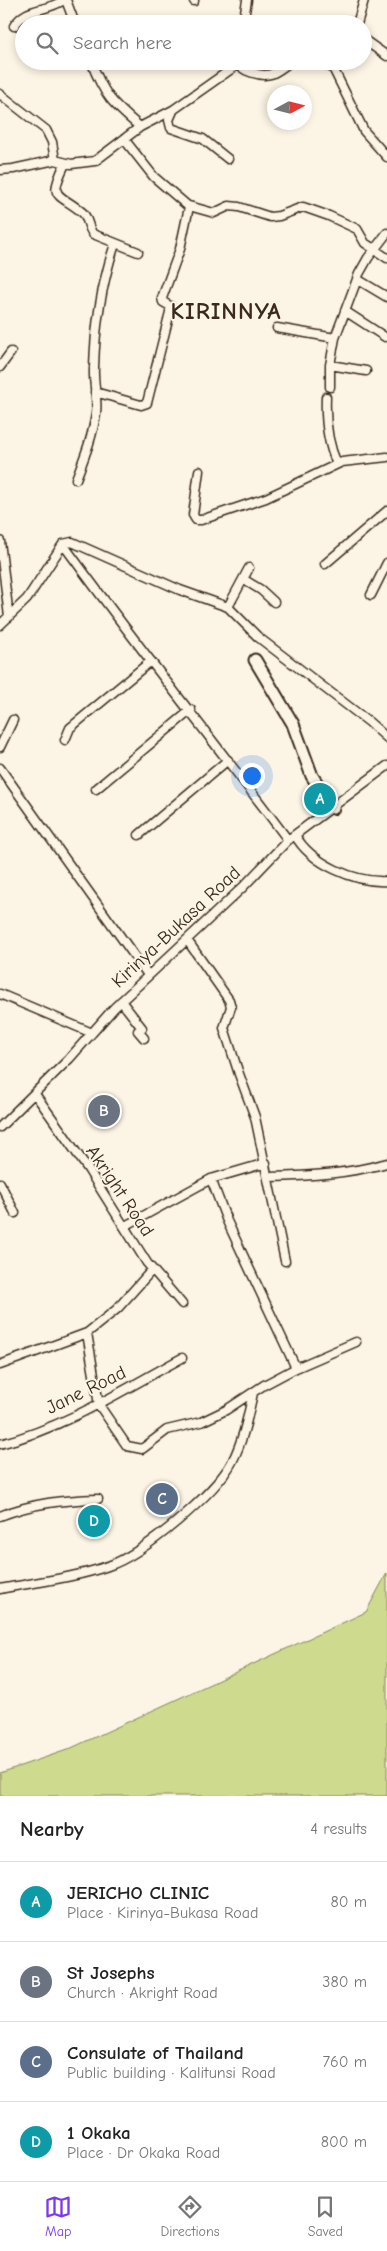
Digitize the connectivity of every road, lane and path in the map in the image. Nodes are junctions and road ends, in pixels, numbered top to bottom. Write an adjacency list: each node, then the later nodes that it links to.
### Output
1 (65, 0): 4 (street); 5 (street)
2 (247, 0): 6 (street)
3 (364, 0): 7 (street)
4 (23, 15)
5 (71, 15)
6 (244, 15)
7 (360, 15)
8 (372, 45): 9 (street)
9 (387, 56)
10 (95, 70): 17 (street)
11 (227, 70): 16 (street)
12 (246, 70): 13 (street)
13 (279, 70)
14 (334, 70): 19 (street)
15 (0, 94): 21 (street)
16 (173, 110): 17 (street); 20 (street)
17 (140, 127): 18 (street)
18 (124, 139): 22 (street); 24 (street)
19 (387, 157)
20 (228, 159)
21 (55, 160): 22 (street); 23 (street)
22 (65, 164): 26 (street)
23 (0, 170)
24 (189, 206): 27 (street); 41 (street)
25 (387, 233): 27 (street)
26 (115, 244): 28 (street); 41 (street)
27 (374, 250): 29 (street); 30 (street)
28 (138, 252)
29 (387, 258)
30 (357, 280): 31 (street); 32 (street)
31 (387, 297)
32 (345, 311): 34 (street); 35 (street)
33 (277, 328): 35 (street)
34 (385, 337)
35 (335, 338): 37 (street)
36 (11, 352): 38 (street)
37 (330, 365): 39 (street); 40 (street)
38 (0, 367)
39 (366, 371)
40 (330, 387)
41 (95, 392): 46 (street)
42 (326, 397): 44 (street)
43 (387, 457): 44 (street)
44 (337, 464): 45 (street)
45 (199, 471)
46 (76, 479)
47 (386, 514): 51 (street)
48 (0, 541): 57 (street)
49 (63, 544): 56 (street); 57 (street); 61 (street)
50 (387, 563): 54 (street)
51 (325, 564)
52 (249, 568): 53 (street)
53 (243, 579): 55 (street); 56 (street)
54 (371, 595)
55 (274, 602)
56 (231, 608): 64 (street); 65 (street)
57 (9, 617): 58 (street)
58 (0, 626)
59 (141, 641): 74 (street)
60 (256, 660): 72 (street)
61 (151, 661): 62 (street); 66 (street)
62 (191, 710): 68 (street); 71 (street)
63 (14, 720): 67 (street)
64 (387, 734)
65 (387, 738)
66 (65, 740)
67 (0, 747)
68 (228, 760): 73 (street); 74 (street)
69 (387, 766): 72 (street, Kirinya-Bukasa Road)
70 (0, 768): 77 (street)
71 (96, 789)
72 (333, 808): 74 (street, Kirinya-Bukasa Road)
73 (139, 835)
74 (293, 837): 75 (street); 76 (street, Kirinya-Bukasa Road)
75 (386, 882)
76 (187, 940): 77 (street, Kirinya-Bukasa Road); 84 (street)
77 (148, 975): 79 (street, Kirinya-Bukasa Road)
78 (0, 994): 80 (street)
79 (121, 1001): 80 (street, Kirinya-Bukasa Road); 81 (street)
80 (92, 1033): 82 (street, Kirinya-Bukasa Road)
81 (144, 1038)
82 (35, 1094): 83 (street, Kirinya-Bukasa Road); 90 (street, Akright Road)
83 (0, 1127)
84 (266, 1163): 86 (street); 87 (street)
85 (387, 1163): 86 (street)
86 (269, 1177): 91 (street)
87 (211, 1179): 90 (street); 98 (street)
88 (0, 1184): 89 (street)
89 (15, 1213)
90 (124, 1226): 92 (street, Akright Road)
91 (285, 1260)
92 (152, 1270): 93 (street, Akright Road); 94 (street)
93 (182, 1304)
94 (87, 1332): 97 (street); 100 (street)
95 (356, 1342): 98 (street)
96 (182, 1358): 100 (street, Jane Road)
97 (0, 1365)
98 (296, 1368): 99 (street)
99 (254, 1393): 100 (street); 104 (street)
100 (99, 1405): 101 (street, Jane Road)
101 (0, 1444)
102 (98, 1499): 103 (street)
103 (0, 1516)
104 (0, 1589)

